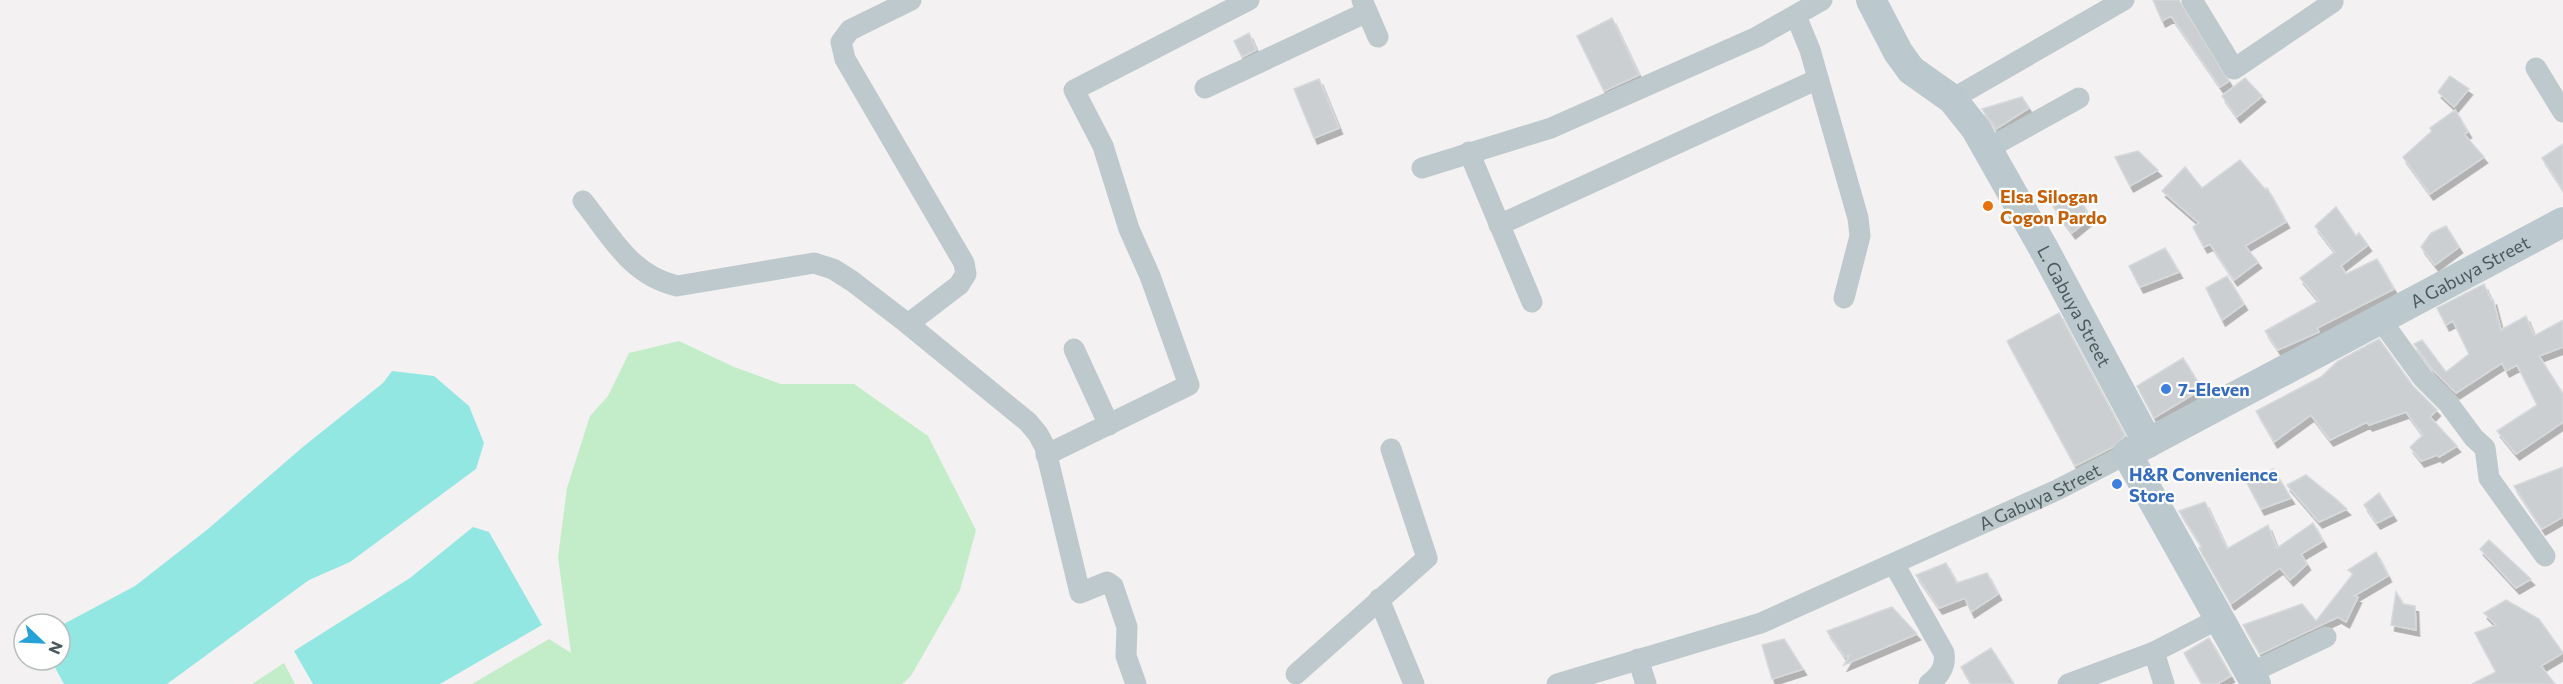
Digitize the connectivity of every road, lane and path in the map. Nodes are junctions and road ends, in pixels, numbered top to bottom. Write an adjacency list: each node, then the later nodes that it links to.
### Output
1 (911, 0): 26 (street)
2 (1249, 0): 28 (street)
3 (1822, 0): 9 (street)
4 (1871, 0): 15 (street, L. Gabuya Street)
5 (2124, 0): 15 (street)
6 (2192, 0): 7 (street)
7 (2333, 2)
8 (1365, 6): 10 (street); 13 (street)
9 (1796, 16): 12 (street); 18 (street)
10 (1378, 38)
11 (2536, 68): 16 (street)
12 (1818, 79): 22 (street); 23 (street)
13 (1205, 88)
14 (2079, 98): 17 (street)
15 (1952, 99): 17 (street, L. Gabuya Street)
16 (2563, 112)
17 (1987, 149): 29 (street, L. Gabuya Street)
18 (1469, 152): 19 (street); 22 (street)
19 (1422, 168)
20 (583, 201): 26 (street)
21 (2563, 222): 25 (street, A Gabuya Street)
22 (1499, 225): 24 (street)
23 (1844, 298)
24 (1532, 302)
25 (2380, 319): 29 (street, A Gabuya Street); 32 (street)
26 (908, 324): 31 (street)
27 (1074, 349): 28 (street)
28 (1109, 425): 31 (street)
29 (2137, 448): 33 (street, A Gabuya Street); 35 (street, L. Gabuya Street)
30 (1391, 449): 34 (street)
31 (1046, 455): 41 (street)
32 (2545, 556)
33 (1893, 564): 38 (street, A Gabuya Street); 45 (street)
34 (1379, 599): 39 (street); 42 (street)
35 (2220, 618): 37 (street); 40 (street, L. Gabuya Street)
36 (2326, 638): 40 (street)
37 (2154, 652): 46 (street); 47 (street)
38 (1638, 659): 43 (street, A Gabuya Street); 44 (street)
39 (1296, 674)
40 (2253, 678)
41 (1136, 684)
42 (1414, 684)
43 (1557, 684)
44 (1646, 684)
45 (1929, 684)
46 (2068, 684)
47 (2164, 684)

